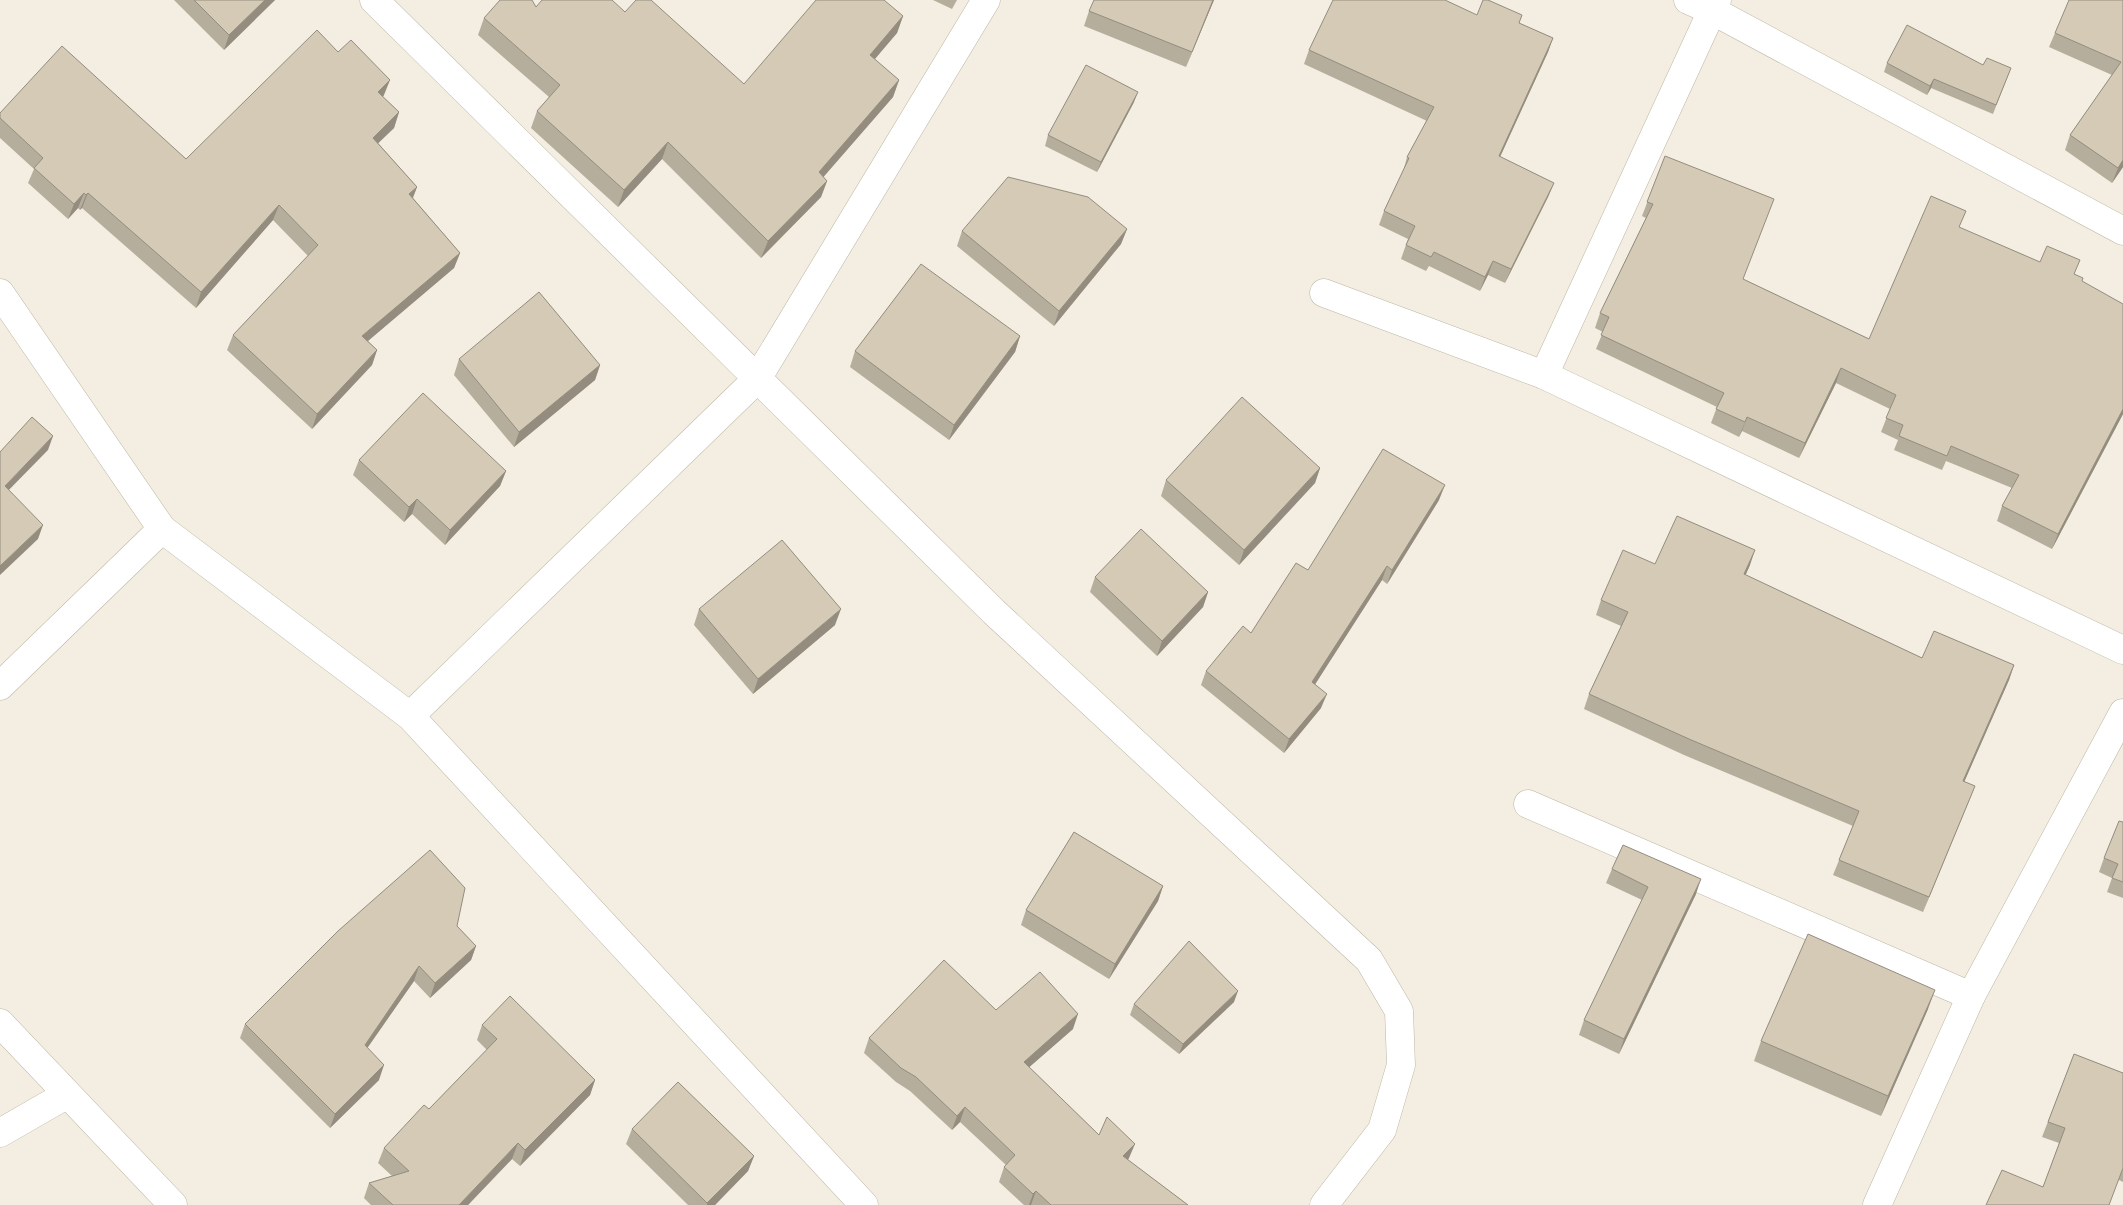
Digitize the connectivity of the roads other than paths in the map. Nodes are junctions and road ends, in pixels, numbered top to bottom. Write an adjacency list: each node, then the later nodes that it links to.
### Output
1 (374, 0): 9 (street)
2 (986, 0): 9 (street)
3 (1688, 0): 4 (street)
4 (1715, 6): 5 (street); 8 (street)
5 (2123, 231)
6 (0, 293): 10 (street)
7 (1324, 293): 8 (street)
8 (1544, 375): 11 (street)
9 (758, 379): 14 (street); 22 (street)
10 (162, 529): 12 (street); 14 (street)
11 (2123, 650)
12 (0, 686)
13 (2123, 713): 16 (street)
14 (410, 716): 21 (street)
15 (1528, 804): 16 (street)
16 (1971, 996): 23 (street)
17 (0, 1023): 18 (street)
18 (66, 1095): 19 (street); 20 (street)
19 (0, 1133)
20 (173, 1205)
21 (864, 1205)
22 (1324, 1205)
23 (1877, 1205)

